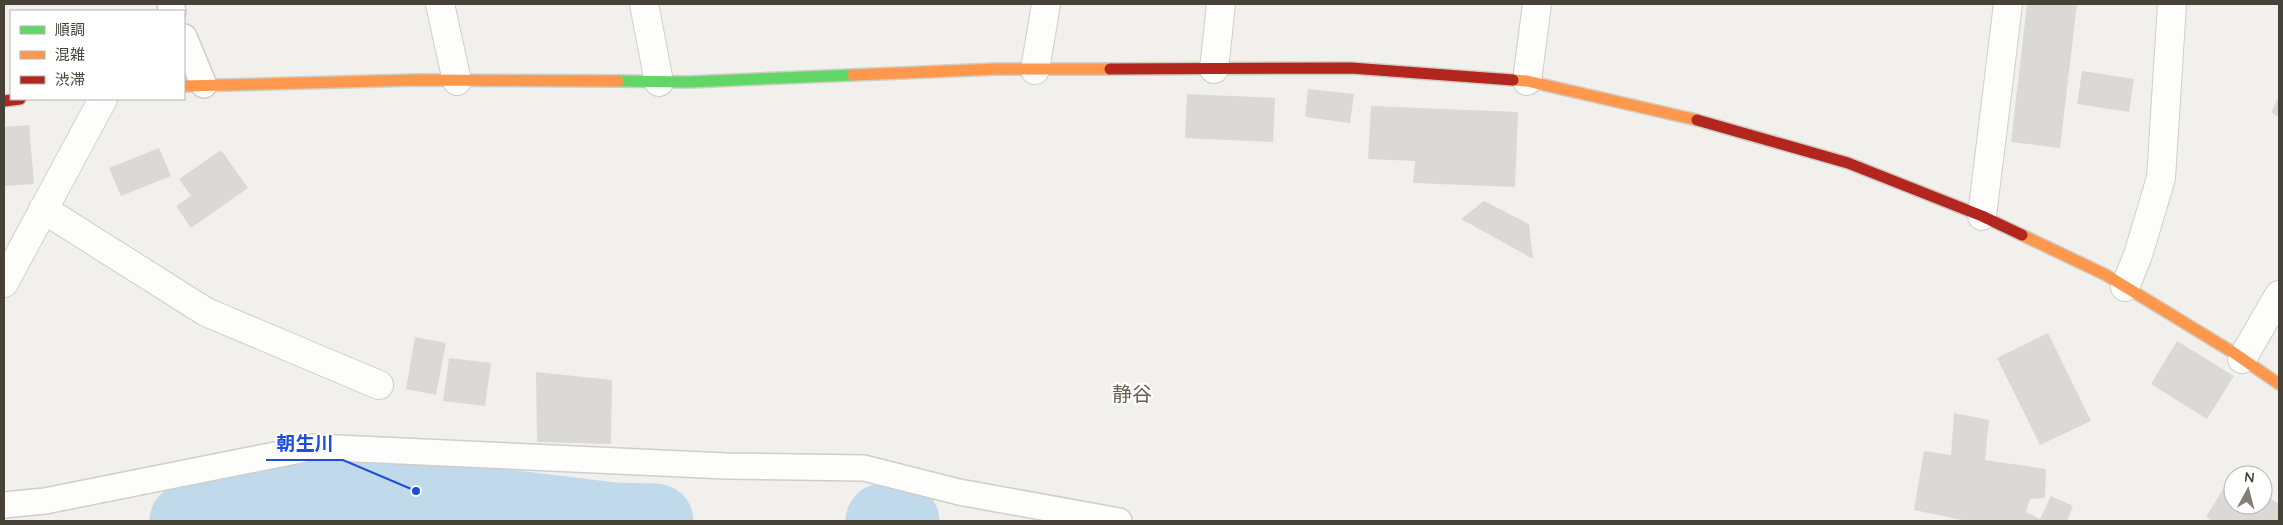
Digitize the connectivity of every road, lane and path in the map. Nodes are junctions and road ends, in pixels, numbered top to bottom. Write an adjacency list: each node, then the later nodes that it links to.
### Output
1 (440, 4): 11 (street)
2 (644, 4): 13 (street)
3 (1046, 4): 10 (street)
4 (1221, 4): 9 (street)
5 (1538, 4): 12 (street)
6 (2008, 4): 17 (street)
7 (2172, 4): 19 (street)
8 (185, 42): 14 (lane)
9 (1214, 69): 10 (street); 12 (street)
10 (1035, 70): 13 (street)
11 (457, 81): 13 (street); 14 (street)
12 (1527, 81): 17 (street)
13 (659, 82)
14 (194, 85)
15 (102, 100): 16 (street)
16 (43, 209): 18 (street); 23 (street)
17 (1982, 216): 19 (street)
18 (4, 283)
19 (2125, 287): 21 (street)
20 (2279, 295): 21 (street)
21 (2242, 358): 22 (street)
22 (2279, 384)
23 (379, 385)
24 (4, 505): 25 (lane)
25 (1119, 521)

